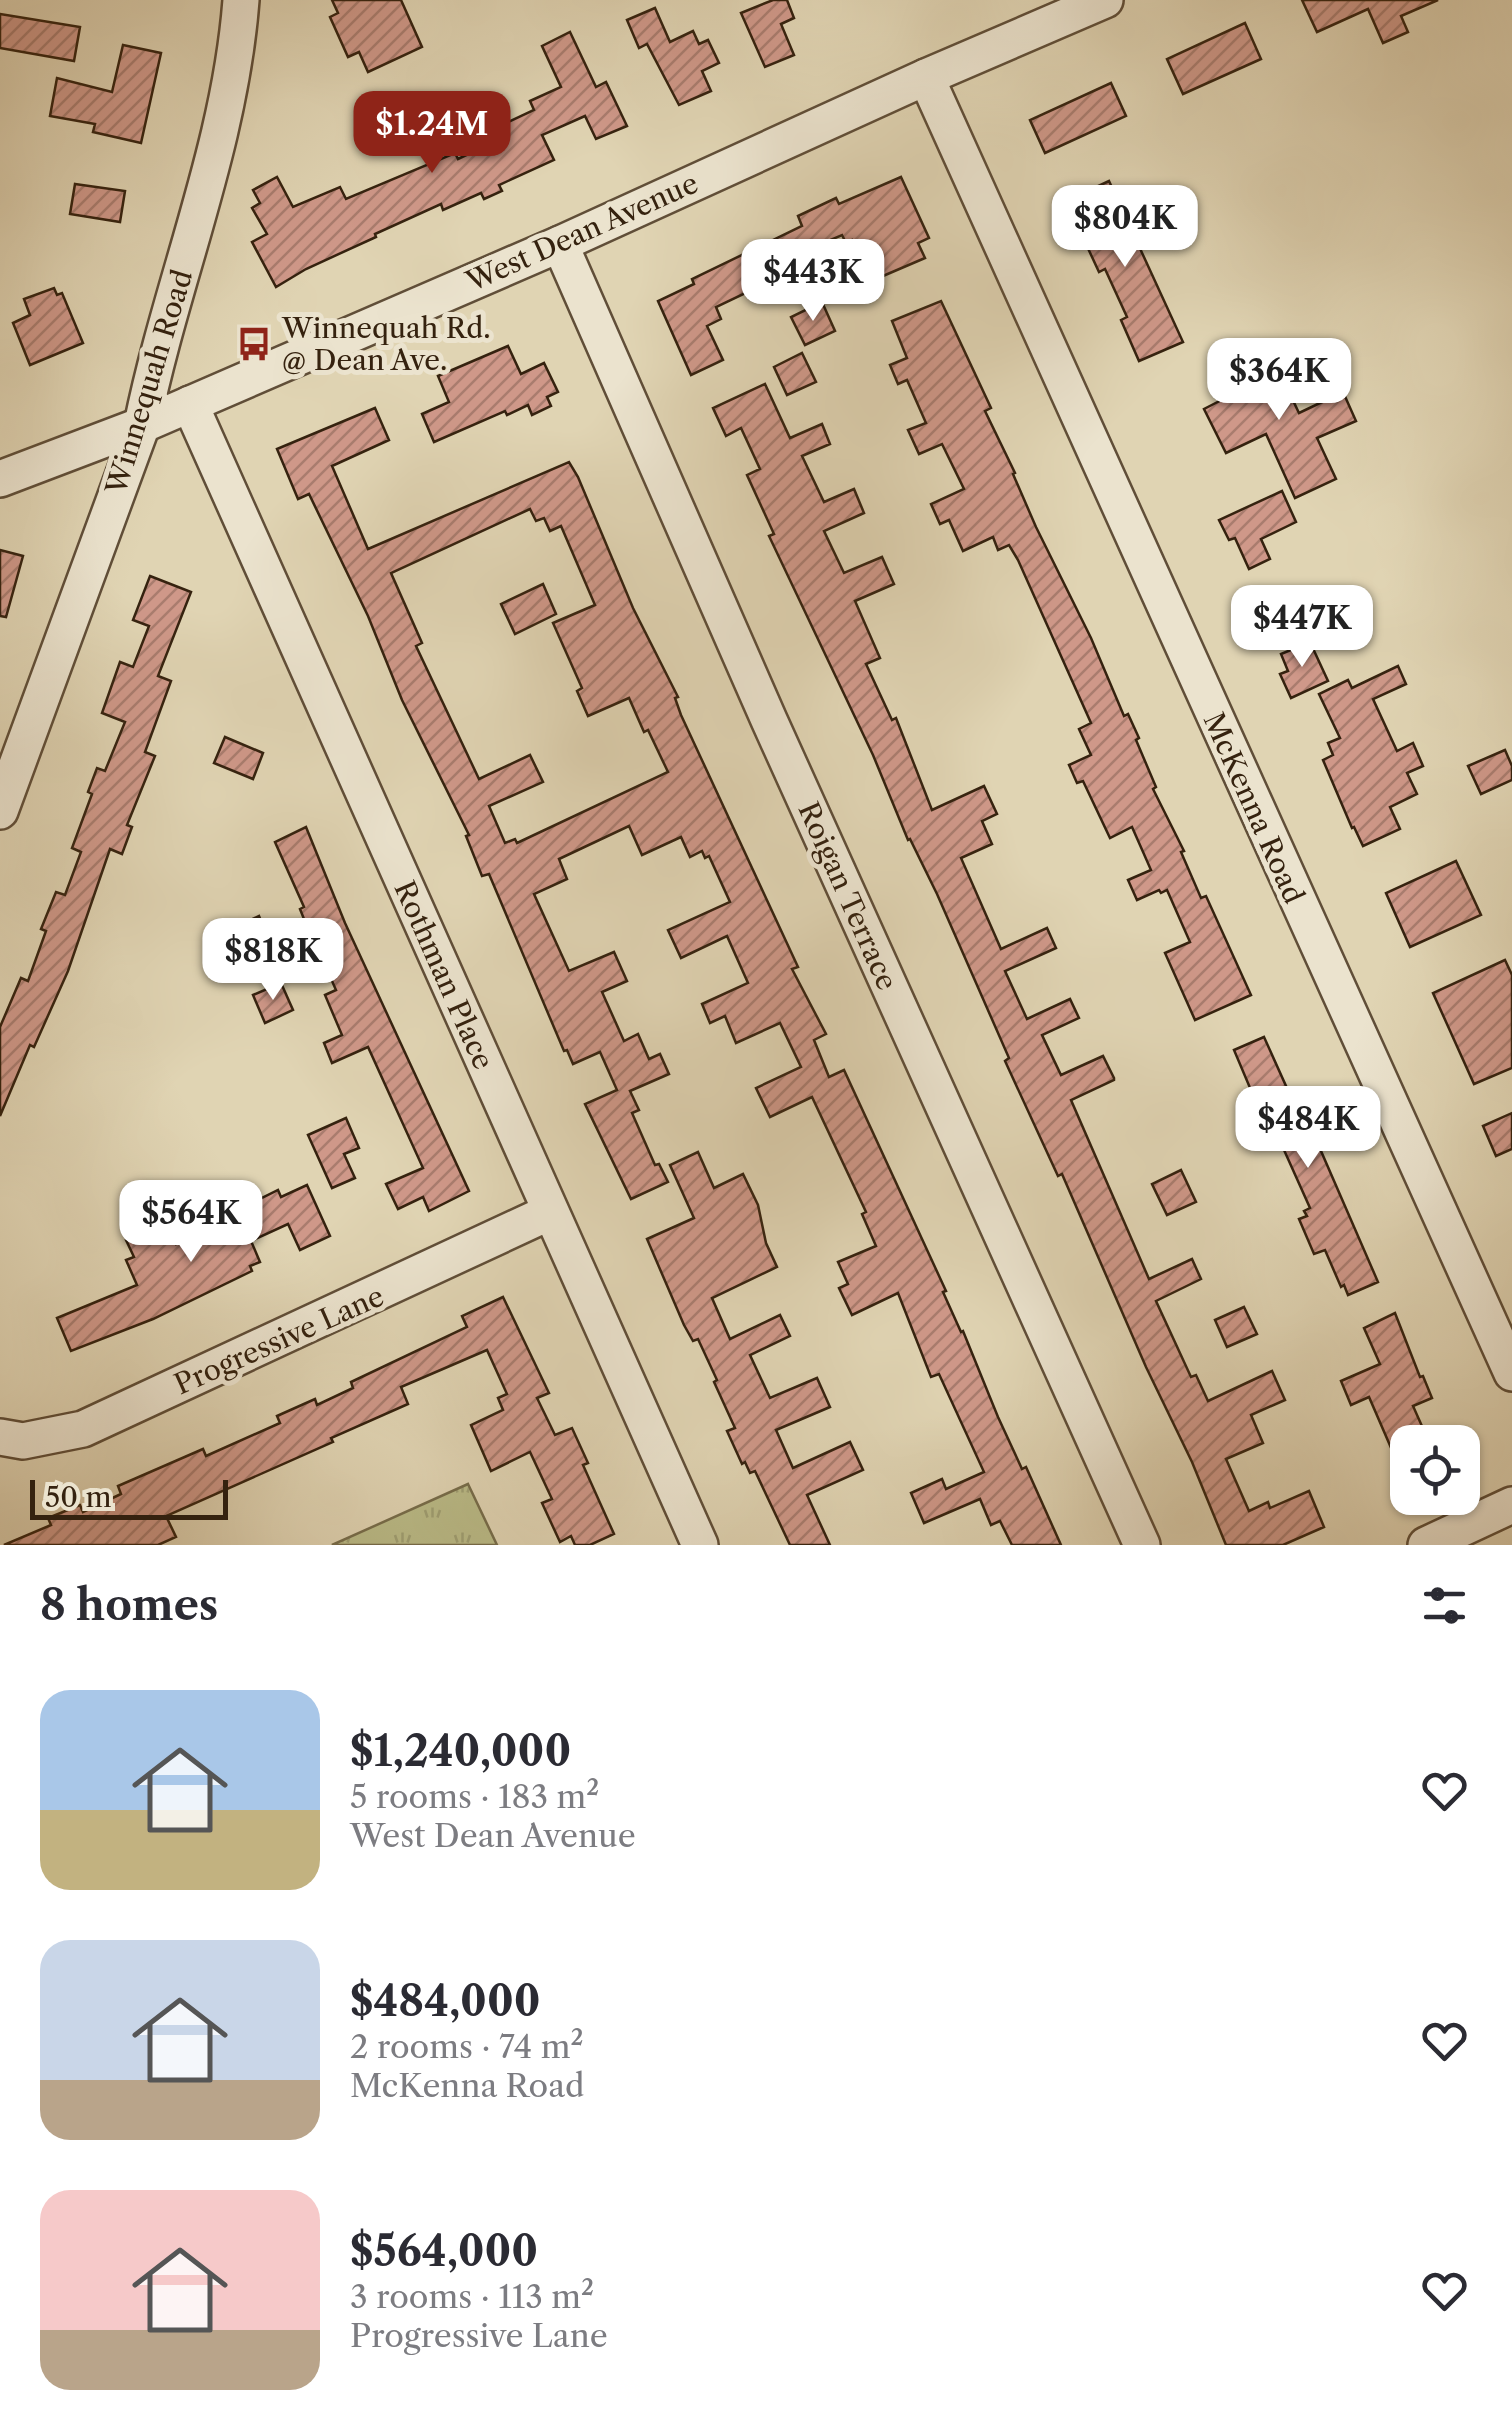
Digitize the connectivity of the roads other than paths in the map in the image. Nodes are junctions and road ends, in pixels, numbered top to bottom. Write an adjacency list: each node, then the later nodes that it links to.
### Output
1 (241, 0): 6 (street, Winnequah Road)
2 (1106, 0): 3 (street, West Dean Avenue)
3 (926, 77): 4 (street, West Dean Avenue); 10 (street, McKenna Road)
4 (560, 244): 5 (street, West Dean Avenue); 14 (street, Roigan Terrace)
5 (190, 404): 6 (street, West Dean Avenue); 9 (street, Rothman Place)
6 (142, 425): 7 (street, West Dean Avenue); 8 (street, Winnequah Road)
7 (0, 479)
8 (0, 811)
9 (550, 1212): 11 (street, Progressive Lane); 13 (street, Rothman Place)
10 (1512, 1373)
11 (0, 1437)
12 (1512, 1506): 15 (street)
13 (700, 1545)
14 (1142, 1545)
15 (1426, 1545)

